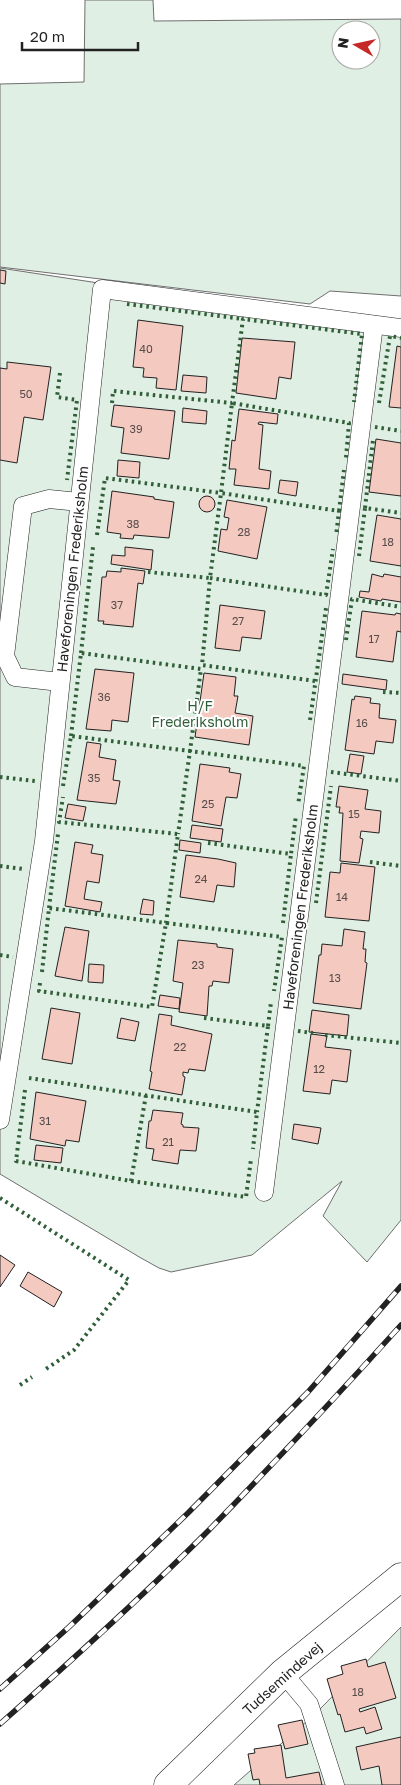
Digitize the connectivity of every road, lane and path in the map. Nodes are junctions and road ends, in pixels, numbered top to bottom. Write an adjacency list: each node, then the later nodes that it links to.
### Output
1 (374, 325): 2 (lane, Haveforeningen Frederiksholm); 3 (lane, Haveforeningen Frederiksholm); 6 (lane, Haveforeningen Frederiksholm)
2 (401, 328)
3 (79, 502): 4 (lane, Haveforeningen Frederiksholm); 4 (lane)
4 (60, 682): 5 (lane, Haveforeningen Frederiksholm)
5 (0, 1120)
6 (264, 1192)
7 (401, 1577): 8 (street, Tudsemindevej)
8 (283, 1673): 9 (street, Tudsemindevej); 10 (lane)
9 (168, 1785)
10 (335, 1785)

